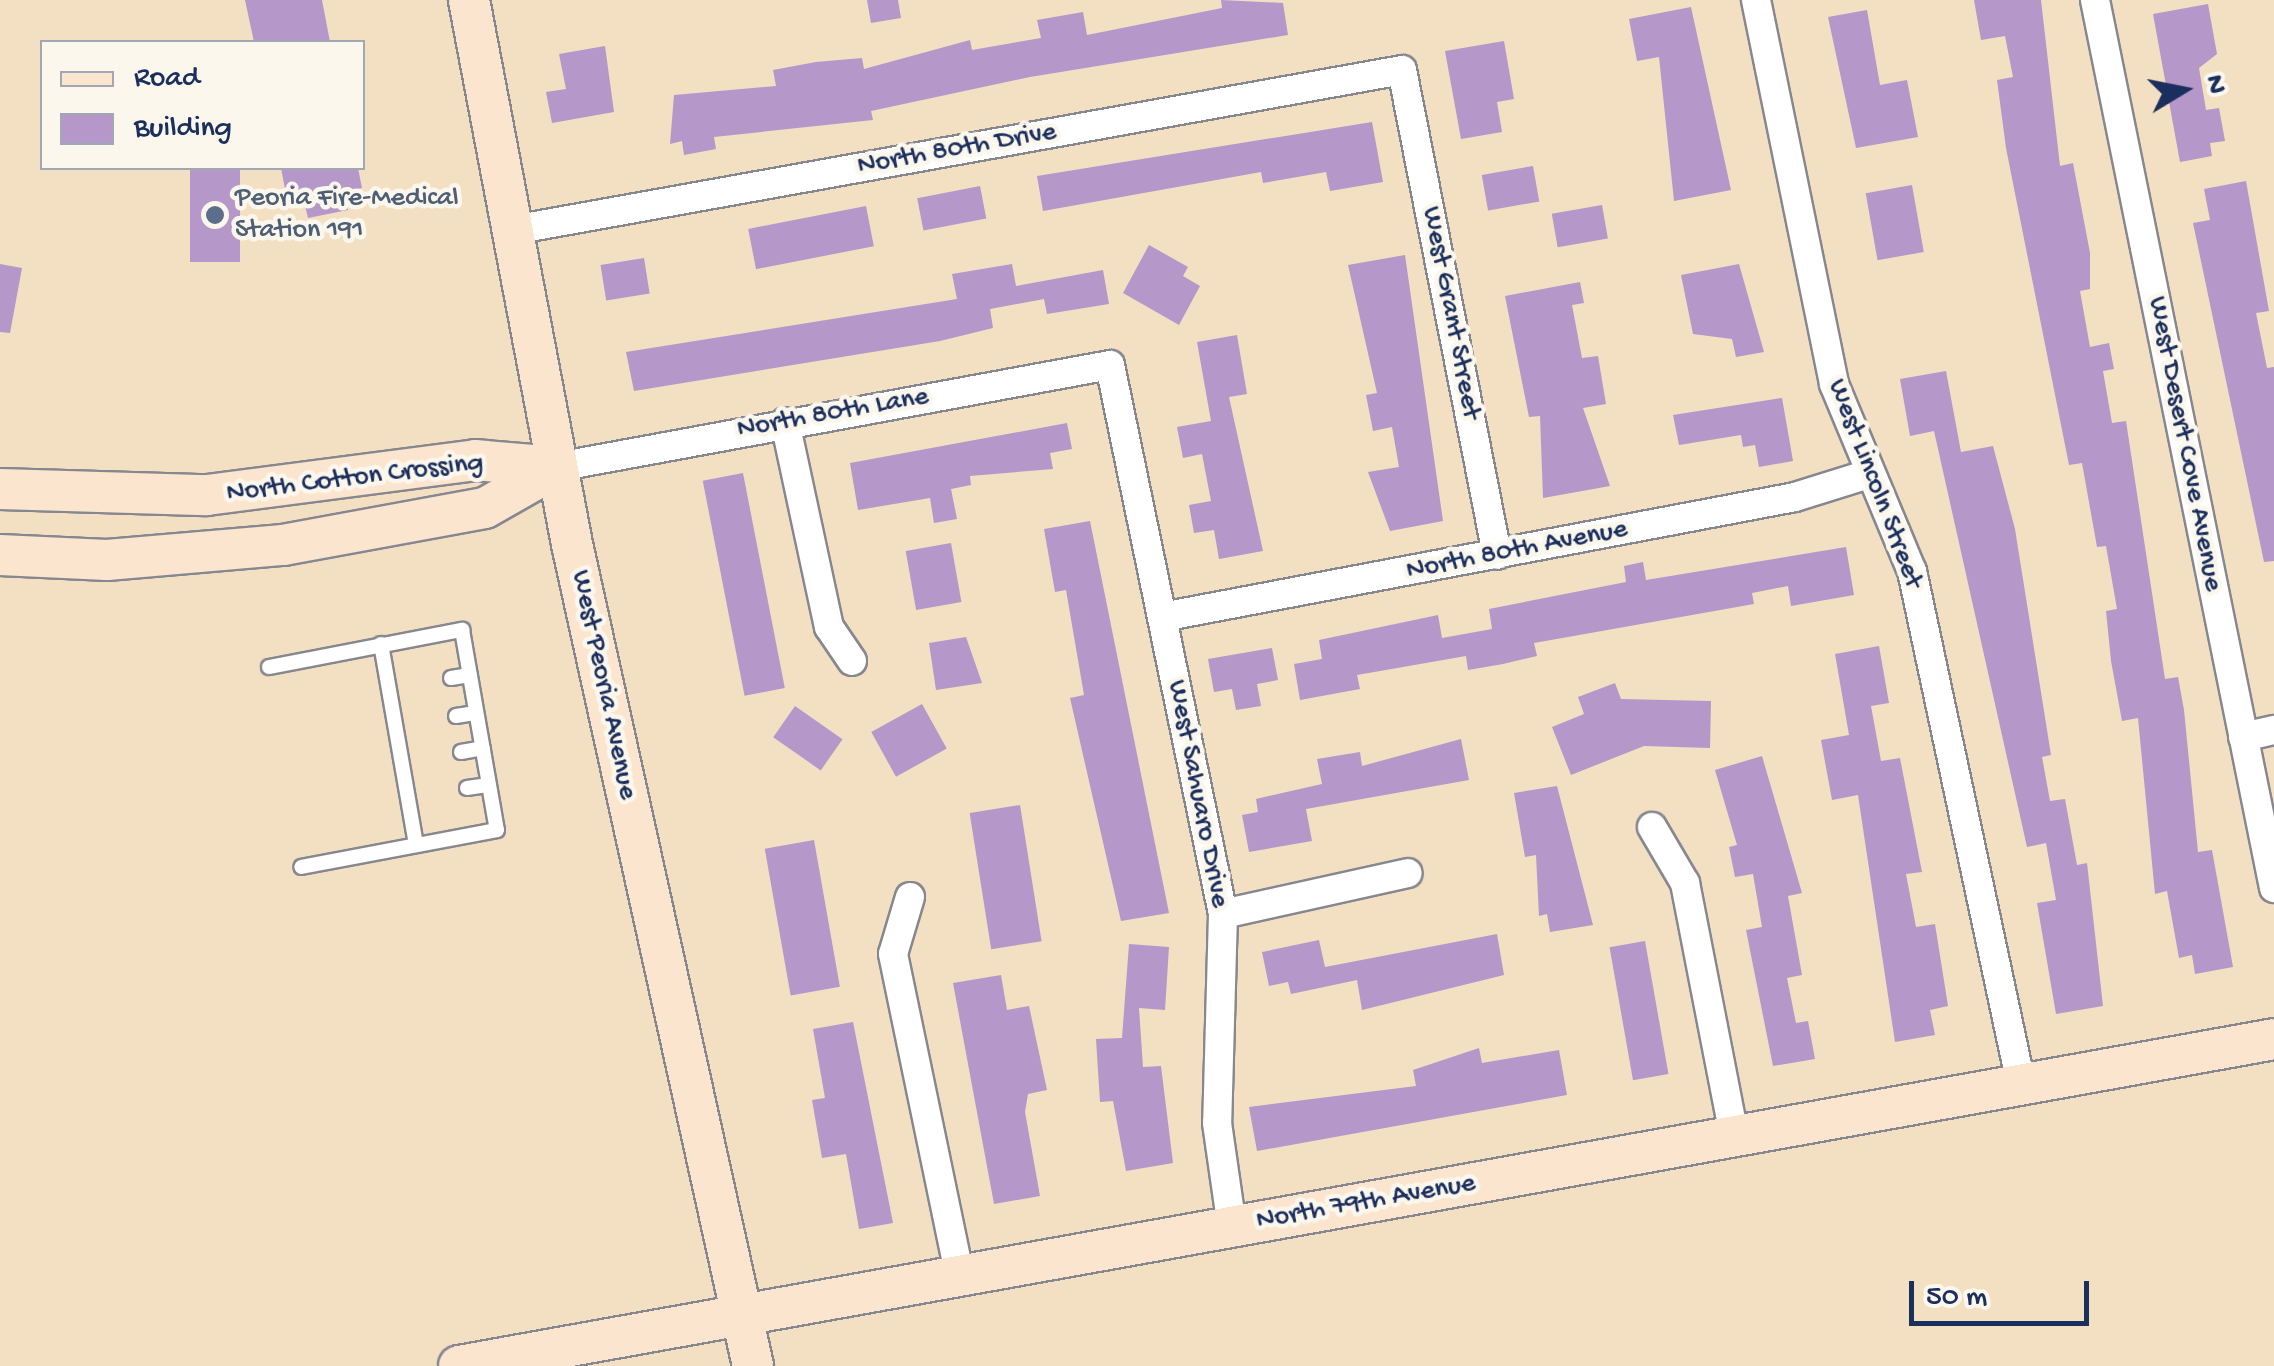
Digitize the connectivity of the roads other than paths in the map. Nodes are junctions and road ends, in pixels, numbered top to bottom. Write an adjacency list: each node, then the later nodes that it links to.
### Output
1 (470, 0): 5 (main road, West Peoria Avenue)
2 (1756, 0): 9 (street, West Lincoln Street)
3 (2094, 0): 26 (street, West Desert Cove Avenue)
4 (1402, 70): 5 (street, North 80th Drive); 12 (street, West Grant Street)
5 (512, 230): 8 (main road, West Peoria Avenue)
6 (1110, 365): 7 (street, North 80th Lane); 13 (street, West Sahuaro Drive)
7 (785, 422): 8 (street, North 80th Lane); 15 (street)
8 (557, 467): 10 (main road, North Cotton Crossing); 11 (main road, North Cotton Crossing); 47 (main road, West Peoria Avenue)
9 (1869, 474): 12 (street, North 80th Avenue); 43 (street, West Lincoln Street)
10 (0, 489)
11 (0, 555)
12 (1498, 555): 13 (street, North 80th Avenue)
13 (1162, 617): 41 (street, West Sahuaro Drive)
14 (381, 644): 16 (lane); 17 (lane); 20 (lane)
15 (852, 661)
16 (269, 667)
17 (470, 675): 18 (lane); 21 (lane)
18 (451, 678)
19 (408, 685): 20 (lane)
20 (389, 688): 24 (lane)
21 (476, 713): 22 (lane); 27 (lane)
22 (456, 716)
23 (413, 724): 24 (lane)
24 (396, 727): 30 (lane)
25 (2274, 730): 26 (street)
26 (2243, 736): 39 (street, West Desert Cove Avenue)
27 (482, 748): 28 (lane); 31 (lane)
28 (460, 752)
29 (421, 758): 30 (lane)
30 (402, 761): 34 (lane)
31 (489, 785): 32 (lane); 36 (lane)
32 (468, 788)
33 (427, 795): 34 (lane)
34 (408, 798): 36 (lane)
35 (1652, 826): 44 (street)
36 (416, 844): 37 (lane)
37 (301, 867)
38 (1408, 873): 41 (street)
39 (2274, 888)
40 (910, 896): 46 (street)
41 (1223, 914): 45 (street, West Sahuaro Drive)
42 (2274, 1038): 43 (main road, North 79th Avenue)
43 (2021, 1084): 44 (main road, North 79th Avenue)
44 (1734, 1136): 45 (main road, North 79th Avenue)
45 (1232, 1227): 46 (main road, North 79th Avenue)
46 (959, 1274): 47 (main road, North 79th Avenue)
47 (741, 1312): 48 (main road, North 79th Avenue); 49 (main road, West Peoria Avenue)
48 (459, 1366)
49 (753, 1366)

